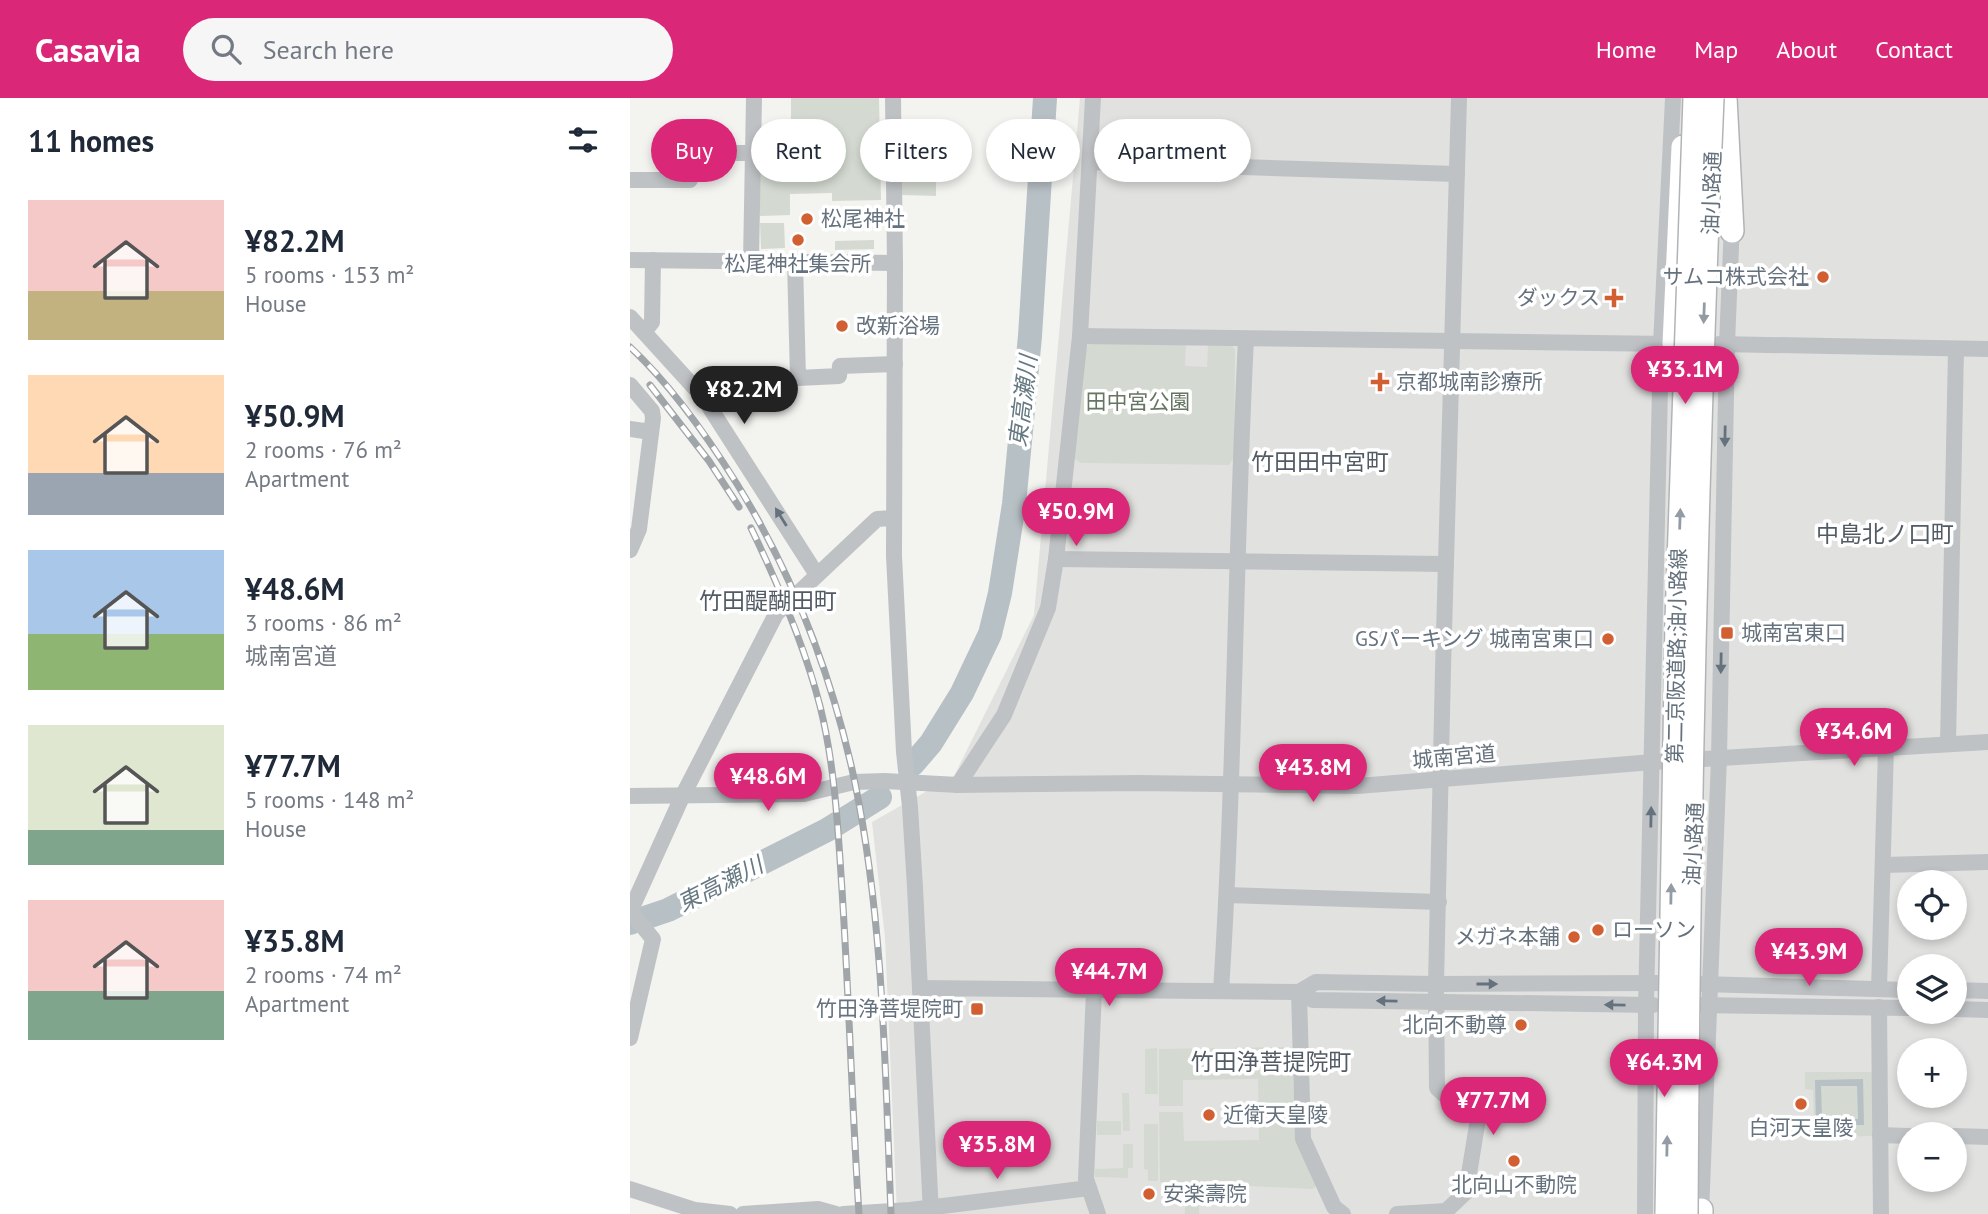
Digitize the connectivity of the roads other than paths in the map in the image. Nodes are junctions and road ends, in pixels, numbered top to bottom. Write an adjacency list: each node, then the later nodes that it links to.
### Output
1 (754, 98): 9 (street)
2 (893, 98): 20 (street)
3 (1093, 98): 11 (street)
4 (1459, 98): 12 (street)
5 (1712, 98): 93 (highway, 第二京阪道路;油小路線, one-way to 93, bridge)
6 (1725, 98): 15 (highway)
7 (1737, 98): 15 (street, 油小路通)
8 (1684, 100): 26 (highway); 92 (highway, 第二京阪道路;油小路線, one-way to 8, bridge)
9 (754, 119)
10 (751, 153): 13 (street)
11 (1090, 162): 12 (street); 23 (street)
12 (1457, 174): 25 (street)
13 (630, 180)
14 (752, 182): 18 (street)
15 (1732, 231): 27 (street, 油小路通)
16 (630, 260): 17 (street)
17 (653, 260): 18 (street); 22 (street)
18 (751, 261): 19 (street)
19 (795, 262): 20 (street); 30 (street)
20 (895, 263): 30 (street)
21 (630, 317): 22 (street)
22 (644, 331): 39 (street, one-way to 22)
23 (1080, 336): 24 (street); 36 (street)
24 (1246, 339): 25 (street); 37 (street)
25 (1453, 342): 26 (street); 38 (street)
26 (1668, 344): 27 (street); 44 (street, 油小路通)
27 (1727, 344): 28 (street); 43 (street, 油小路通, one-way to 43)
28 (1956, 349): 29 (street); 41 (street)
29 (1988, 349)
30 (895, 364): 34 (street)
31 (630, 385): 33 (street)
32 (630, 429): 33 (street)
33 (651, 432): 35 (street)
34 (894, 518): 39 (street); 46 (street)
35 (630, 550)
36 (1056, 559): 37 (street); 48 (street)
37 (1237, 562): 38 (street); 47 (street)
38 (1446, 564): 45 (street)
39 (817, 575): 50 (street)
40 (1988, 742): 41 (street, 城南宮道)
41 (1948, 744): 42 (street, 城南宮道)
42 (1886, 748): 43 (street, 城南宮道); 52 (street)
43 (1718, 758): 44 (street, 城南宮道); 58 (street, 油小路通)
44 (1653, 762): 45 (street, 城南宮道); 56 (street, 油小路通, one-way to 44)
45 (1442, 780): 47 (street, 城南宮道); 54 (street)
46 (906, 783): 48 (street, 城南宮道); 50 (street, 城南宮道); 59 (street)
47 (1230, 784): 48 (street, 城南宮道); 53 (street)
48 (958, 785)
49 (630, 796): 50 (street, 城南宮道)
50 (682, 797): 55 (street)
51 (1988, 862): 52 (street)
52 (1884, 865): 60 (street)
53 (1227, 895): 54 (street); 64 (street)
54 (1438, 902): 57 (street)
55 (631, 912): 74 (street)
56 (1647, 983): 57 (street, one-way to 56); 58 (street); 68 (street, 油小路通)
57 (1436, 984): 66 (street); 67 (street)
58 (1709, 984): 60 (street); 69 (street, 油小路通)
59 (920, 988): 62 (street); 82 (street)
60 (1879, 989): 61 (street)
61 (1897, 989)
62 (1094, 990): 64 (street); 79 (street)
63 (1967, 990): 65 (street)
64 (1221, 991): 66 (street)
65 (1988, 991)
66 (1299, 992): 67 (street, one-way to 66); 89 (street)
67 (1436, 1002): 68 (street, one-way to 67); 90 (street)
68 (1646, 1005): 69 (street); 91 (street, 油小路通)
69 (1707, 1005): 70 (street); 94 (street, 油小路通)
70 (1879, 1007): 71 (street); 75 (street)
71 (1897, 1007)
72 (1967, 1009): 73 (street)
73 (1988, 1010)
74 (630, 1038)
75 (1880, 1135): 76 (street); 95 (street)
76 (1897, 1136)
77 (1967, 1136): 78 (street)
78 (1988, 1137)
79 (1089, 1188): 82 (street); 88 (street)
80 (630, 1189): 81 (street)
81 (658, 1198): 83 (street); 84 (street)
82 (931, 1210): 87 (street)
83 (651, 1214)
84 (730, 1214)
85 (743, 1214): 86 (street)
86 (836, 1214)
87 (843, 1214)
88 (1098, 1214)
89 (1343, 1214)
90 (1397, 1214)
91 (1644, 1214)
92 (1667, 1214)
93 (1686, 1214)
94 (1701, 1214)
95 (1881, 1214)

